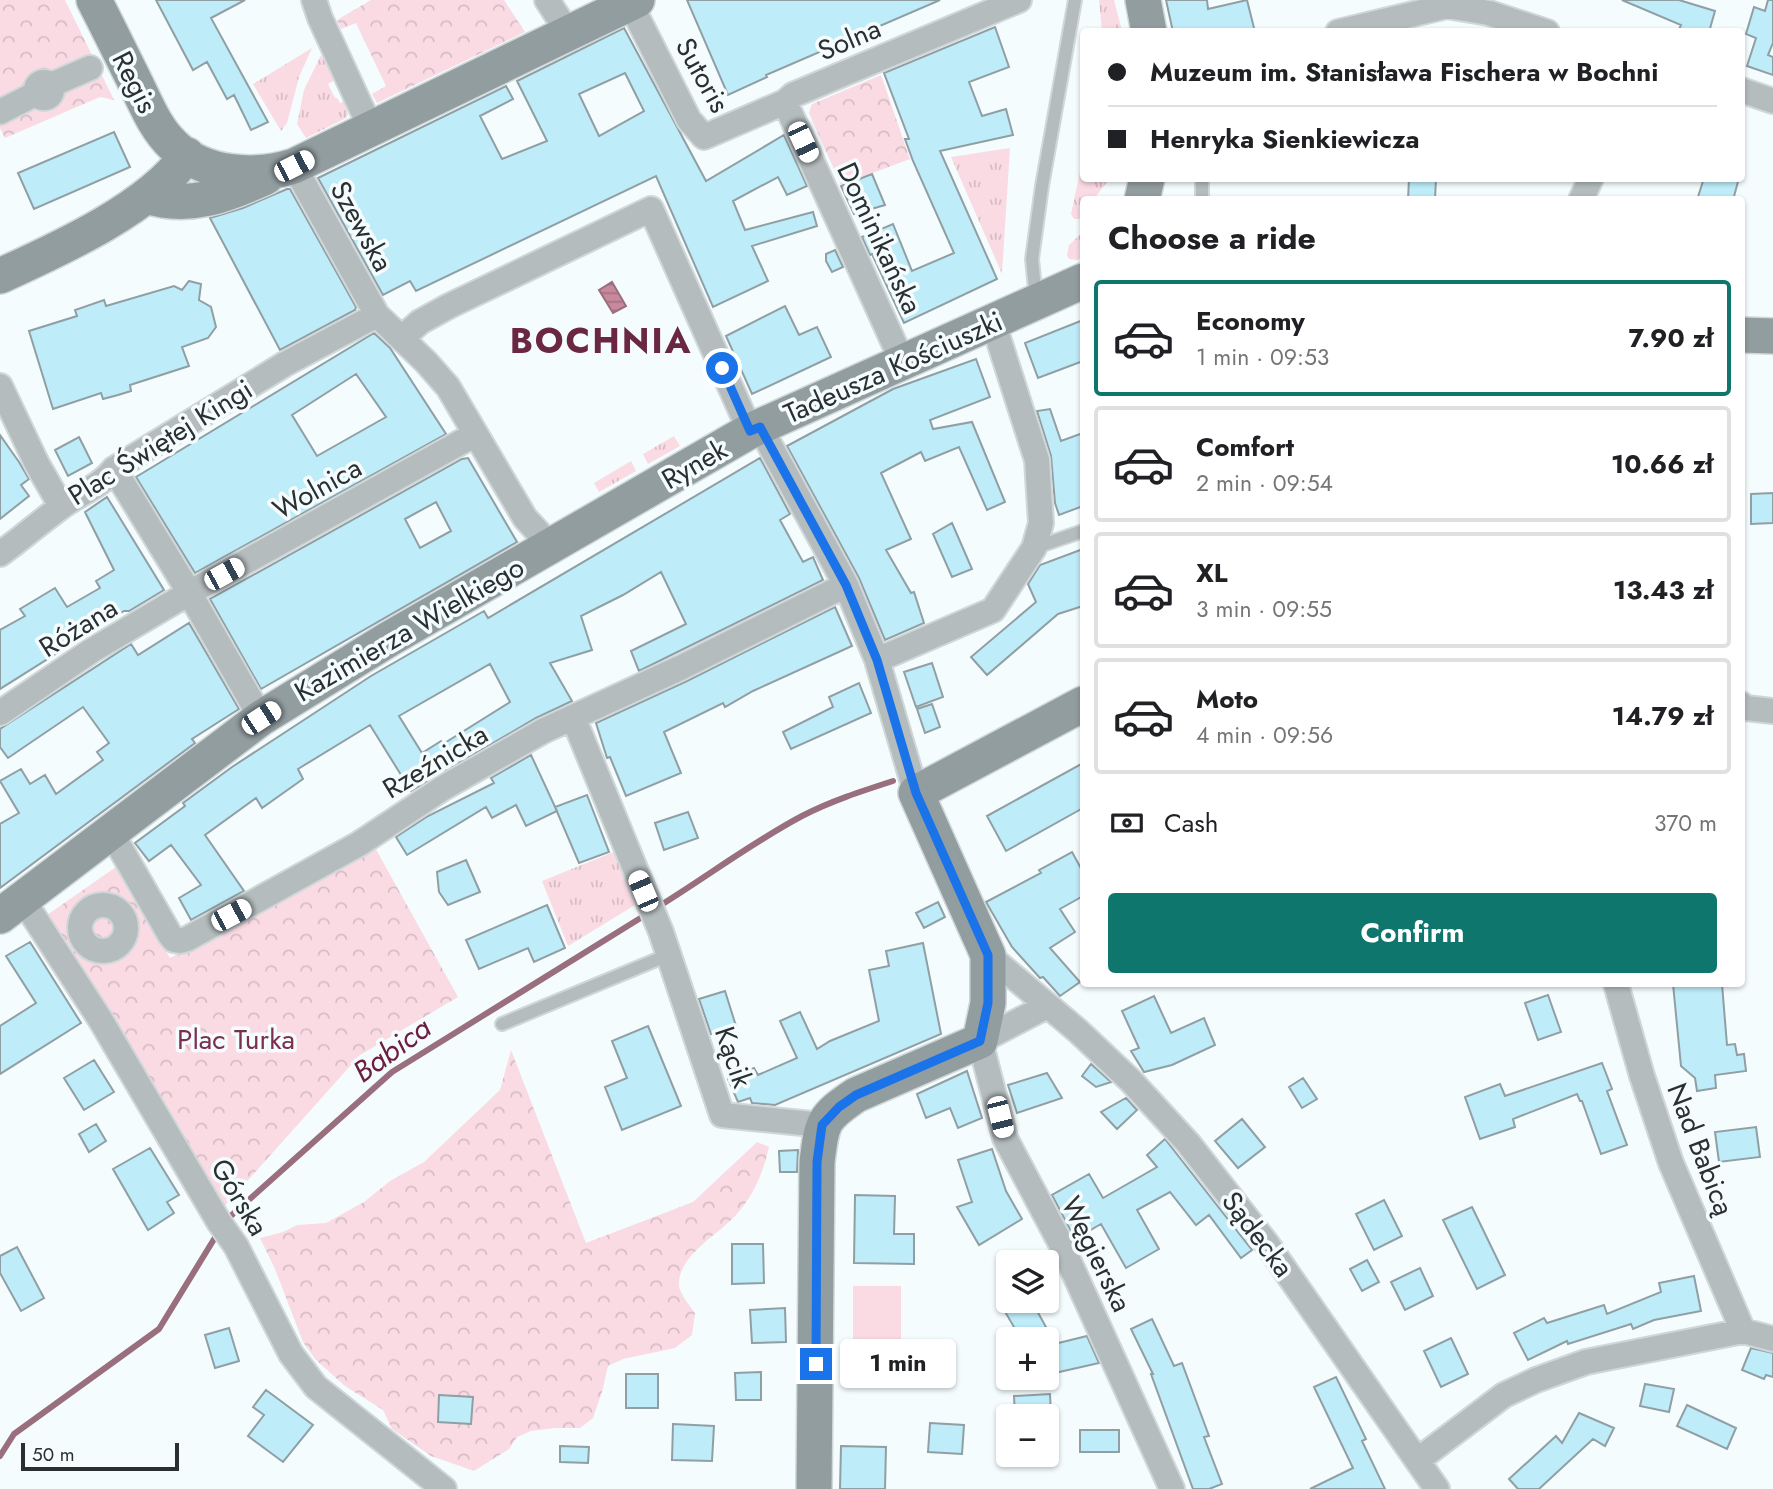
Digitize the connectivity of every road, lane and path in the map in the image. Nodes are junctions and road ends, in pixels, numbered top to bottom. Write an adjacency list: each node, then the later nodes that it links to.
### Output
1 (94, 0): 20 (street, Regis)
2 (314, 0): 18 (street)
3 (547, 0): 12 (street)
4 (1019, 0): 16 (street, Solna)
5 (1076, 0): 25 (lane)
6 (1143, 0): 9 (street)
7 (634, 1): 12 (street); 19 (street, Sutoris)
8 (1446, 3): 10 (street); 11 (street)
9 (1148, 28)
10 (1353, 28)
11 (1534, 28)
12 (569, 34): 18 (street)
13 (90, 68): 17 (street)
14 (1745, 91): 15 (street)
15 (1773, 101)
16 (785, 102): 19 (street, Solna); 31 (street, Dominikańska)
17 (0, 112)
18 (371, 129): 21 (street)
19 (704, 137)
20 (187, 155): 21 (street, Regis); 22 (street)
21 (288, 168): 22 (street); 26 (street, Szewska)
22 (146, 196): 23 (street)
23 (0, 276)
24 (1080, 282): 25 (street, Tadeusza Kościuszki)
25 (1037, 303): 27 (street, Tadeusza Kościuszki)
26 (377, 315): 30 (street); 35 (street, Plac Świętej Kingi)
27 (993, 322): 31 (street, Tadeusza Kościuszki); 39 (street)
28 (1745, 335): 29 (street)
29 (1773, 336)
30 (402, 338): 33 (street, Rynek); 34 (street)
31 (902, 361): 33 (street, Tadeusza Kościuszki)
32 (0, 386): 36 (street, Plac Świętej Kingi)
33 (755, 429): 38 (street, Rynek); 41 (street, Sądecka)
34 (474, 435): 38 (street); 42 (street, Wolnica)
35 (114, 469): 36 (street, Plac Świętej Kingi); 42 (street)
36 (61, 506): 40 (street)
37 (1080, 532): 39 (lane)
38 (550, 545): 49 (street, Kazimierza Wielkiego)
39 (1034, 548): 43 (street)
40 (0, 554)
41 (846, 585): 43 (street, Sądecka); 48 (street, Rzeźnicka)
42 (189, 593): 47 (street, Różana); 49 (street)
43 (877, 660): 50 (street, Sądecka)
44 (1080, 706): 50 (street)
45 (1745, 707): 46 (street)
46 (1773, 711)
47 (0, 713)
48 (573, 717): 51 (street, Rzeźnicka); 53 (street, Kącik)
49 (261, 718): 51 (street, Kazimierza Wielkiego)
50 (916, 793): 54 (street, Sądecka)
51 (111, 831): 52 (street, Kazimierza Wielkiego)
52 (12, 908): 63 (street, Górska)
53 (668, 955): 57 (lane); 59 (street, Kącik)
54 (988, 955): 56 (street, Sądecka); 58 (street, Sądecka)
55 (1617, 987): 60 (street, Nad Babicą)
56 (1047, 1006): 58 (street); 62 (street, Sądecka)
57 (502, 1024)
58 (980, 1041): 59 (street); 65 (street, Węgierska)
59 (822, 1125): 64 (street)
60 (1743, 1332): 61 (street); 62 (street)
61 (1773, 1339)
62 (1418, 1460): 66 (street, Sądecka)
63 (444, 1489)
64 (814, 1489)
65 (1172, 1489)
66 (1437, 1489)

